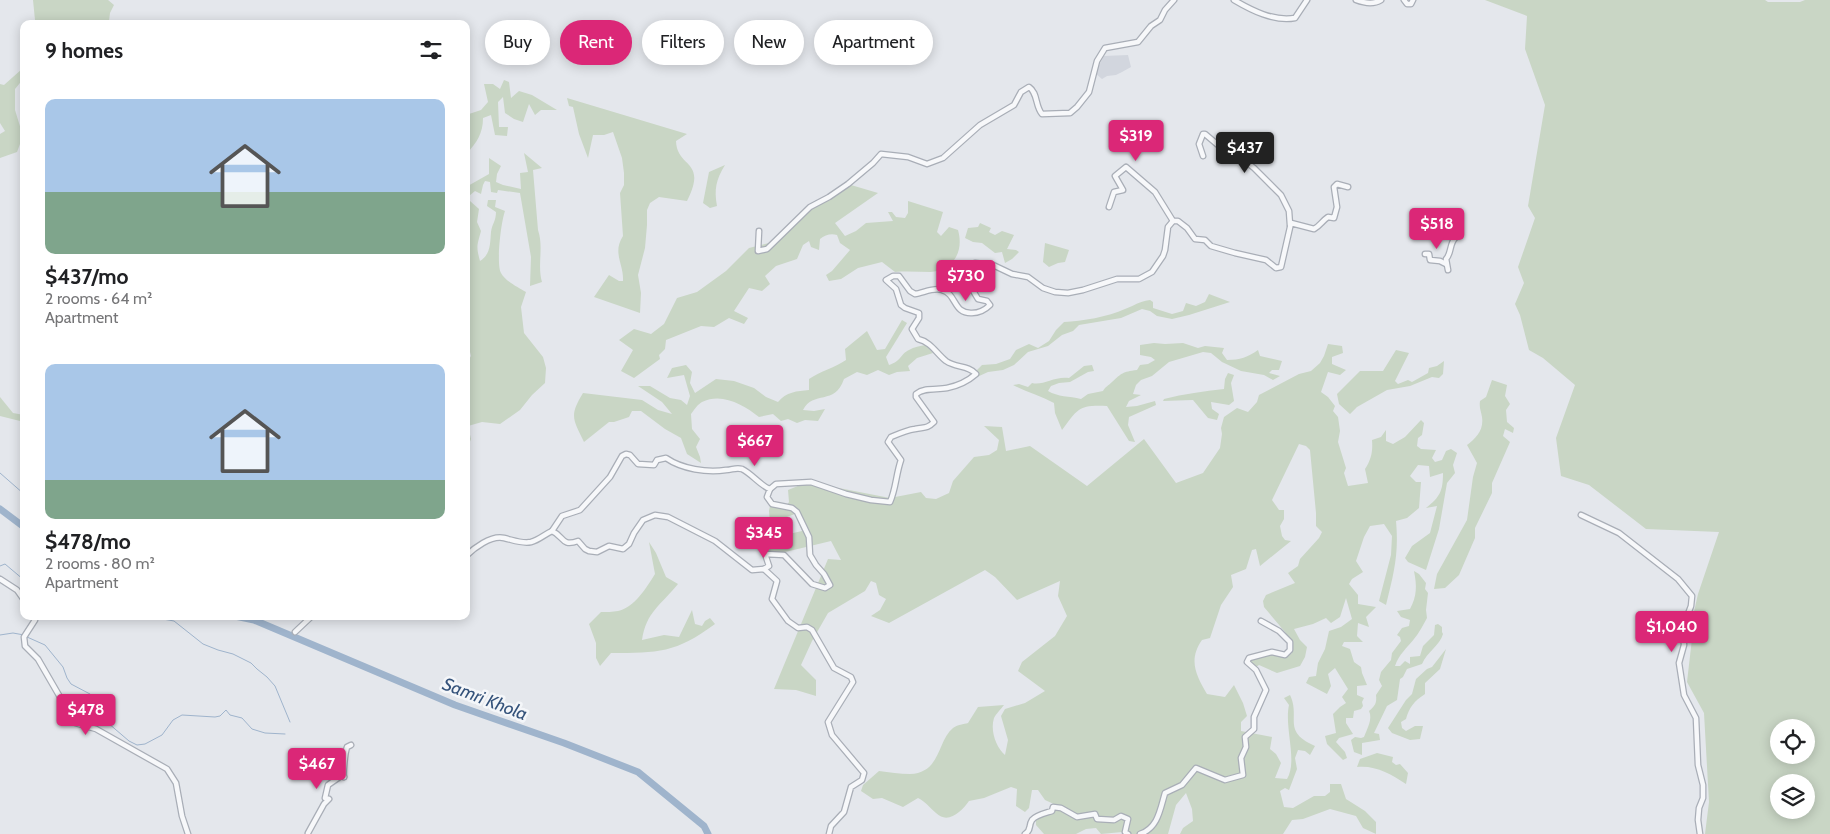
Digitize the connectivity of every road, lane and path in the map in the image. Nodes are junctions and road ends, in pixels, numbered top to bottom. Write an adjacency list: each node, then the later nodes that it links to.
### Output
1 (1174, 0): 14 (street)
2 (1234, 0): 3 (street)
3 (1307, 0): 8 (street)
4 (1356, 0): 5 (street)
5 (1381, 0)
6 (1404, 0): 7 (street)
7 (1412, 0)
8 (1308, 9)
9 (1202, 156): 13 (street)
10 (1348, 187): 13 (street)
11 (1110, 207): 12 (street)
12 (1173, 221): 13 (street); 19 (street)
13 (1290, 225)
14 (760, 231)
15 (1456, 236): 17 (street)
16 (1425, 254): 17 (street)
17 (1446, 264): 18 (street)
18 (1448, 270)
19 (770, 489): 21 (street); 23 (street)
20 (1581, 515): 37 (street)
21 (552, 531): 22 (street); 23 (street)
22 (470, 552)
23 (764, 569): 33 (street)
24 (0, 579): 25 (street)
25 (20, 594)
26 (35, 620): 32 (street)
27 (308, 620): 29 (street)
28 (1261, 621): 36 (street)
29 (295, 632)
30 (351, 745): 31 (street)
31 (308, 833)
32 (188, 834)
33 (829, 834)
34 (1025, 834): 35 (street)
35 (1128, 834)
36 (1140, 834)
37 (1700, 834)

